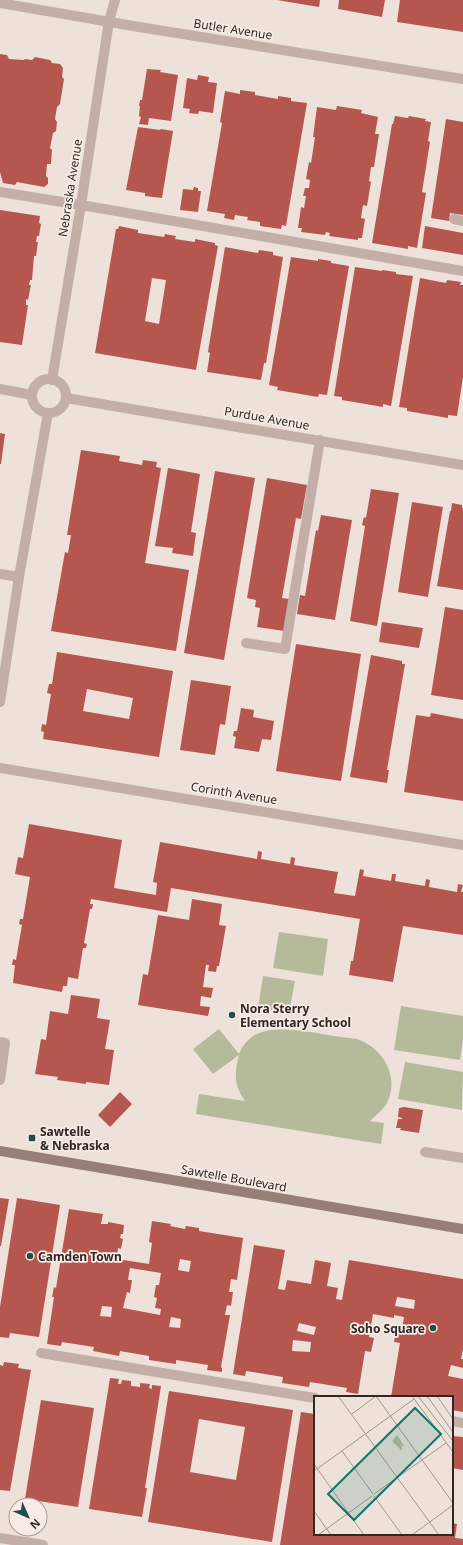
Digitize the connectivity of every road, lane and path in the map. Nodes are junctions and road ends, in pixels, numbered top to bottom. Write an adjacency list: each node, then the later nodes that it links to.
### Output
1 (115, 0): 3 (street, Nebraska Avenue)
2 (0, 3): 3 (street, Butler Avenue)
3 (109, 21): 4 (street, Butler Avenue); 6 (street, Nebraska Avenue)
4 (463, 79)
5 (0, 192): 6 (street)
6 (81, 204): 7 (street); 8 (street, Nebraska Avenue)
7 (463, 271)
8 (52, 380): 10 (street); 11 (street)
9 (0, 389): 10 (street)
10 (32, 395): 12 (street)
11 (66, 398): 12 (street); 13 (street, Purdue Avenue)
12 (48, 413): 16 (street)
13 (320, 440): 14 (street, Purdue Avenue); 17 (street)
14 (463, 465)
15 (0, 574): 16 (street)
16 (19, 577): 18 (street)
17 (246, 643)
18 (0, 702)
19 (0, 768): 20 (street, Corinth Avenue)
20 (463, 845)
21 (0, 1042): 22 (street)
22 (0, 1080)
23 (0, 1152): 26 (street, Sawtelle Boulevard)
24 (425, 1152): 25 (street)
25 (463, 1158)
26 (463, 1229)
27 (41, 1354): 28 (street)
28 (314, 1398)
29 (453, 1421): 30 (street)
30 (463, 1423)
31 (0, 1538): 32 (street)
32 (43, 1545)

